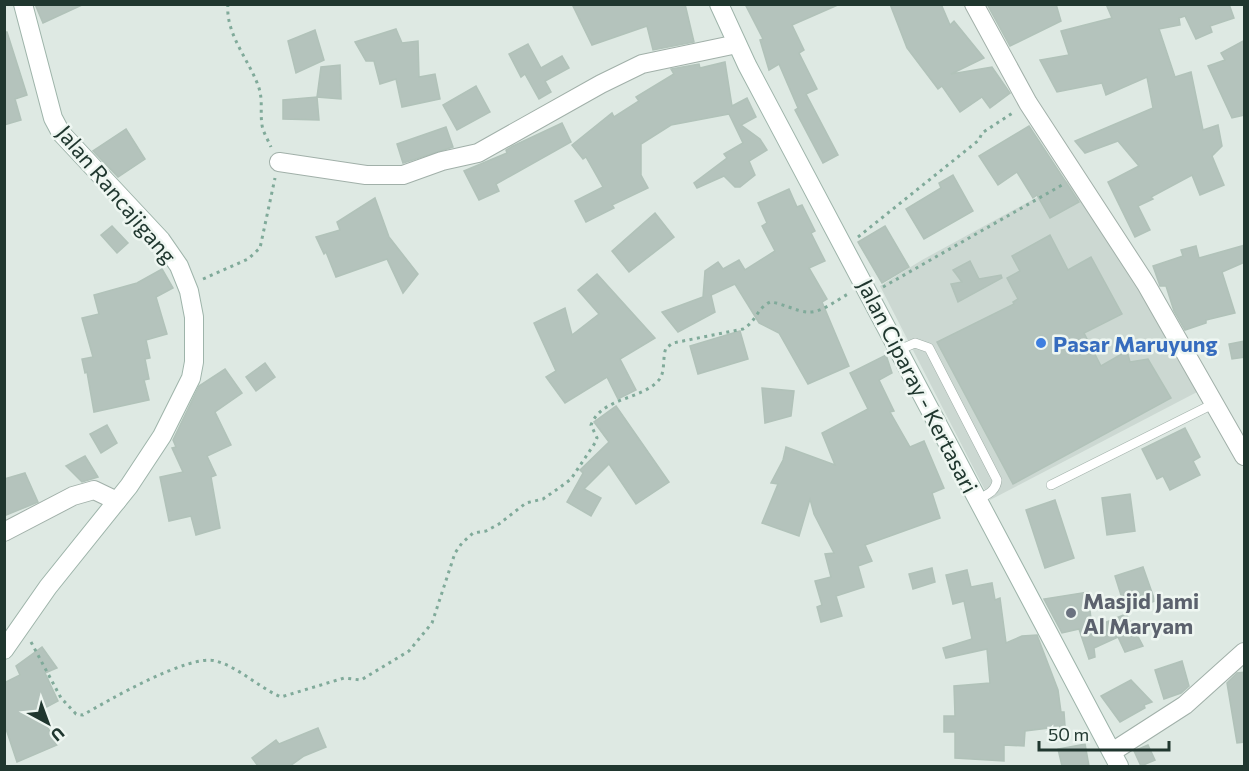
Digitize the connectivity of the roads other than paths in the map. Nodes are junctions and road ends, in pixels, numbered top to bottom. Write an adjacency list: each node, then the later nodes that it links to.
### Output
1 (23, 4): 11 (main road, Jalan Rancajigang)
2 (719, 4): 4 (main road, Jalan Ciparay - Kertasari)
3 (974, 4): 7 (main road)
4 (737, 44): 5 (main road); 6 (main road, Jalan Ciparay - Kertasari)
5 (279, 162)
6 (899, 350): 10 (main road, Jalan Ciparay - Kertasari); 10 (lane)
7 (1213, 404): 8 (main road); 9 (lane)
8 (1245, 456)
9 (1051, 485)
10 (977, 500): 15 (main road, Jalan Ciparay - Kertasari)
11 (117, 501): 12 (main road); 13 (main road, Jalan Rancajigang)
12 (4, 532)
13 (4, 650)
14 (1245, 652): 15 (main road)
15 (1115, 759)

